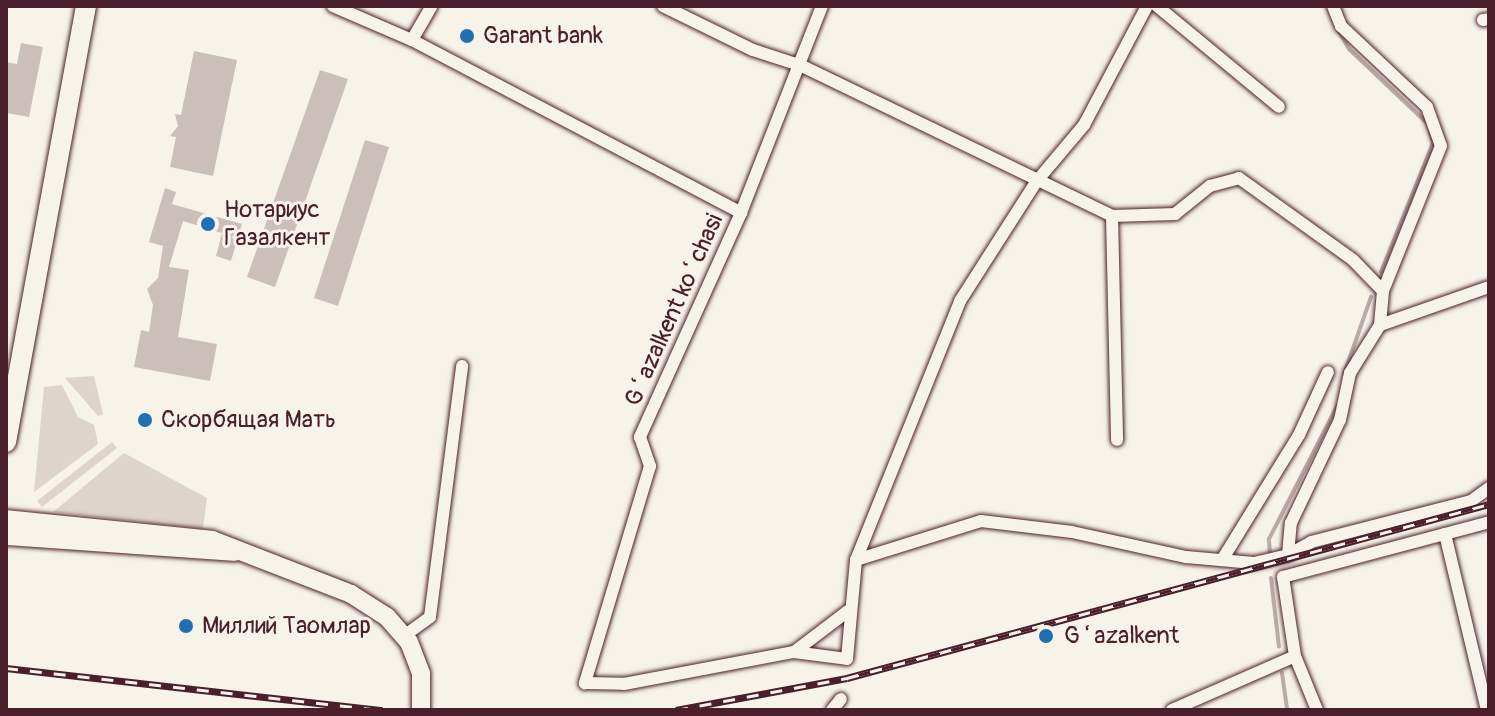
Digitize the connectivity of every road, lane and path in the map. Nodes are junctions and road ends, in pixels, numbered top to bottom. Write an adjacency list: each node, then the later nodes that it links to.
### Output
1 (72, 6): 19 (main road)
2 (86, 6): 23 (main road)
3 (333, 6): 10 (street)
4 (432, 6): 10 (street)
5 (663, 6): 11 (street)
6 (822, 6): 11 (street, Gʻazalkent koʻchasi)
7 (1147, 6): 13 (street)
8 (1157, 6): 12 (street)
9 (1333, 6): 17 (street)
10 (412, 40): 14 (street)
11 (802, 66): 13 (street); 14 (street, Gʻazalkent koʻchasi)
12 (1279, 107)
13 (1036, 182): 15 (street); 31 (street)
14 (741, 213): 35 (street, Gʻazalkent koʻchasi)
15 (1112, 216): 17 (street); 22 (street)
16 (1489, 287): 18 (street)
17 (1383, 291): 18 (street)
18 (1380, 325): 30 (street)
19 (6, 362)
20 (462, 366): 34 (street)
21 (1328, 372): 32 (street)
22 (1117, 440)
23 (6, 442)
24 (1489, 488): 30 (street)
25 (6, 519): 29 (main road)
26 (1489, 522): 27 (street)
27 (1445, 534): 36 (street); 42 (street)
28 (6, 536): 29 (main road)
29 (241, 551): 34 (main road)
30 (1288, 555): 32 (street)
31 (856, 560): 32 (street); 33 (street)
32 (1222, 560)
33 (848, 611): 35 (street); 35 (street)
34 (404, 636): 38 (main road)
35 (794, 652)
36 (1295, 656): 40 (street); 41 (street)
37 (841, 699): 39 (street)
38 (421, 710)
39 (832, 710)
40 (1172, 710)
41 (1317, 710)
42 (1487, 710)

